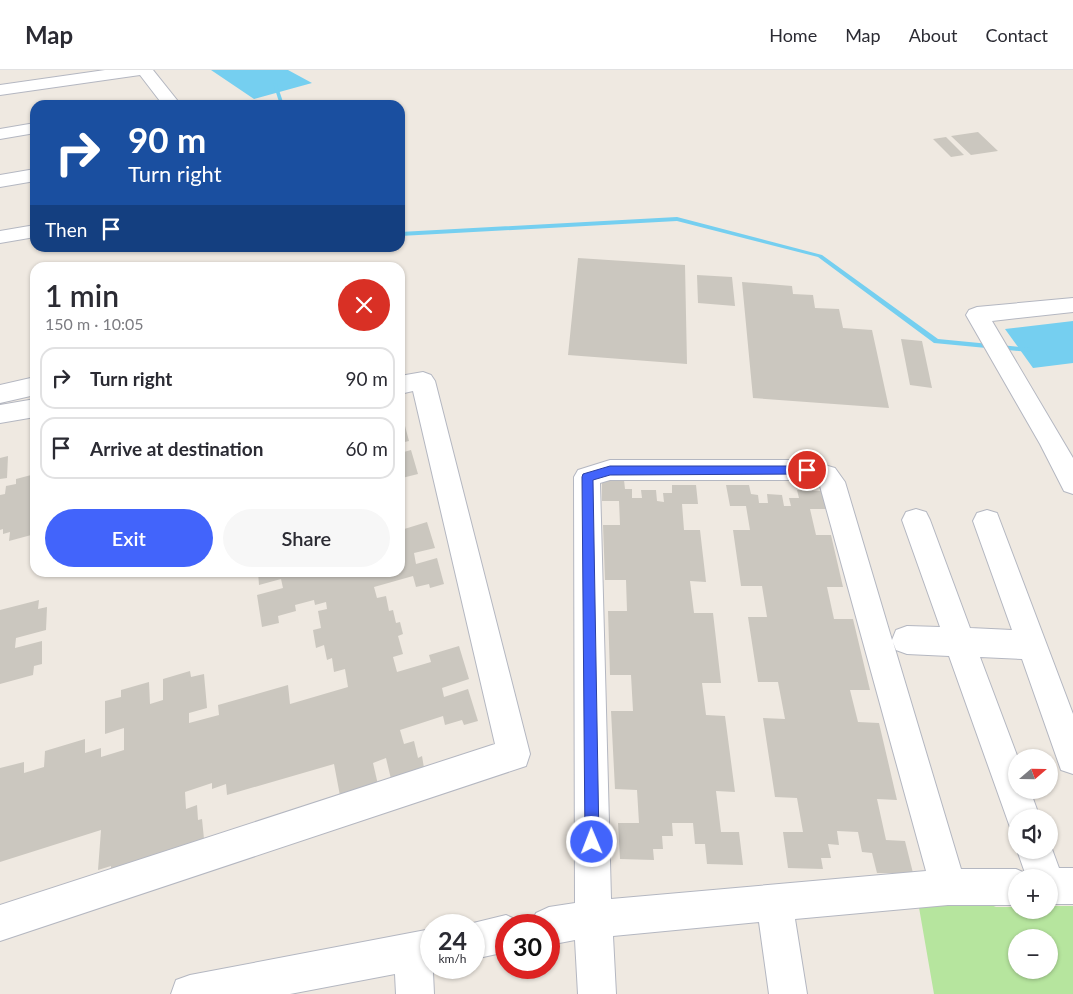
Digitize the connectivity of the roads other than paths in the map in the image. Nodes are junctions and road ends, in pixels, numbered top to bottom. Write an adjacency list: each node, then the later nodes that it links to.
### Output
1 (140, 70): 3 (street)
2 (145, 70): 4 (street)
3 (0, 90)
4 (168, 100)
5 (30, 129): 6 (street)
6 (0, 134)
7 (30, 176): 8 (street)
8 (0, 181)
9 (30, 232): 10 (street)
10 (0, 237)
11 (1073, 305): 17 (street)
12 (405, 384): 32 (street)
13 (30, 387): 14 (street)
14 (0, 394)
15 (30, 409): 16 (street)
16 (0, 414)
17 (1062, 438): 18 (street)
18 (1073, 483)
19 (916, 520): 22 (street)
20 (987, 521): 23 (street)
21 (907, 640): 22 (street)
22 (960, 642): 23 (street); 25 (street)
23 (1032, 645): 24 (street)
24 (1073, 758)
25 (1020, 809)
26 (1058, 886): 27 (street)
27 (1073, 886)
28 (948, 887): 29 (street); 30 (street); 31 (street)
29 (1008, 887)
30 (774, 903): 31 (street); 39 (street)
31 (593, 919): 33 (street); 38 (street)
32 (0, 923)
33 (560, 924)
34 (420, 950): 36 (street)
35 (420, 966): 37 (street)
36 (190, 994)
37 (415, 994)
38 (597, 994)
39 (788, 994)

